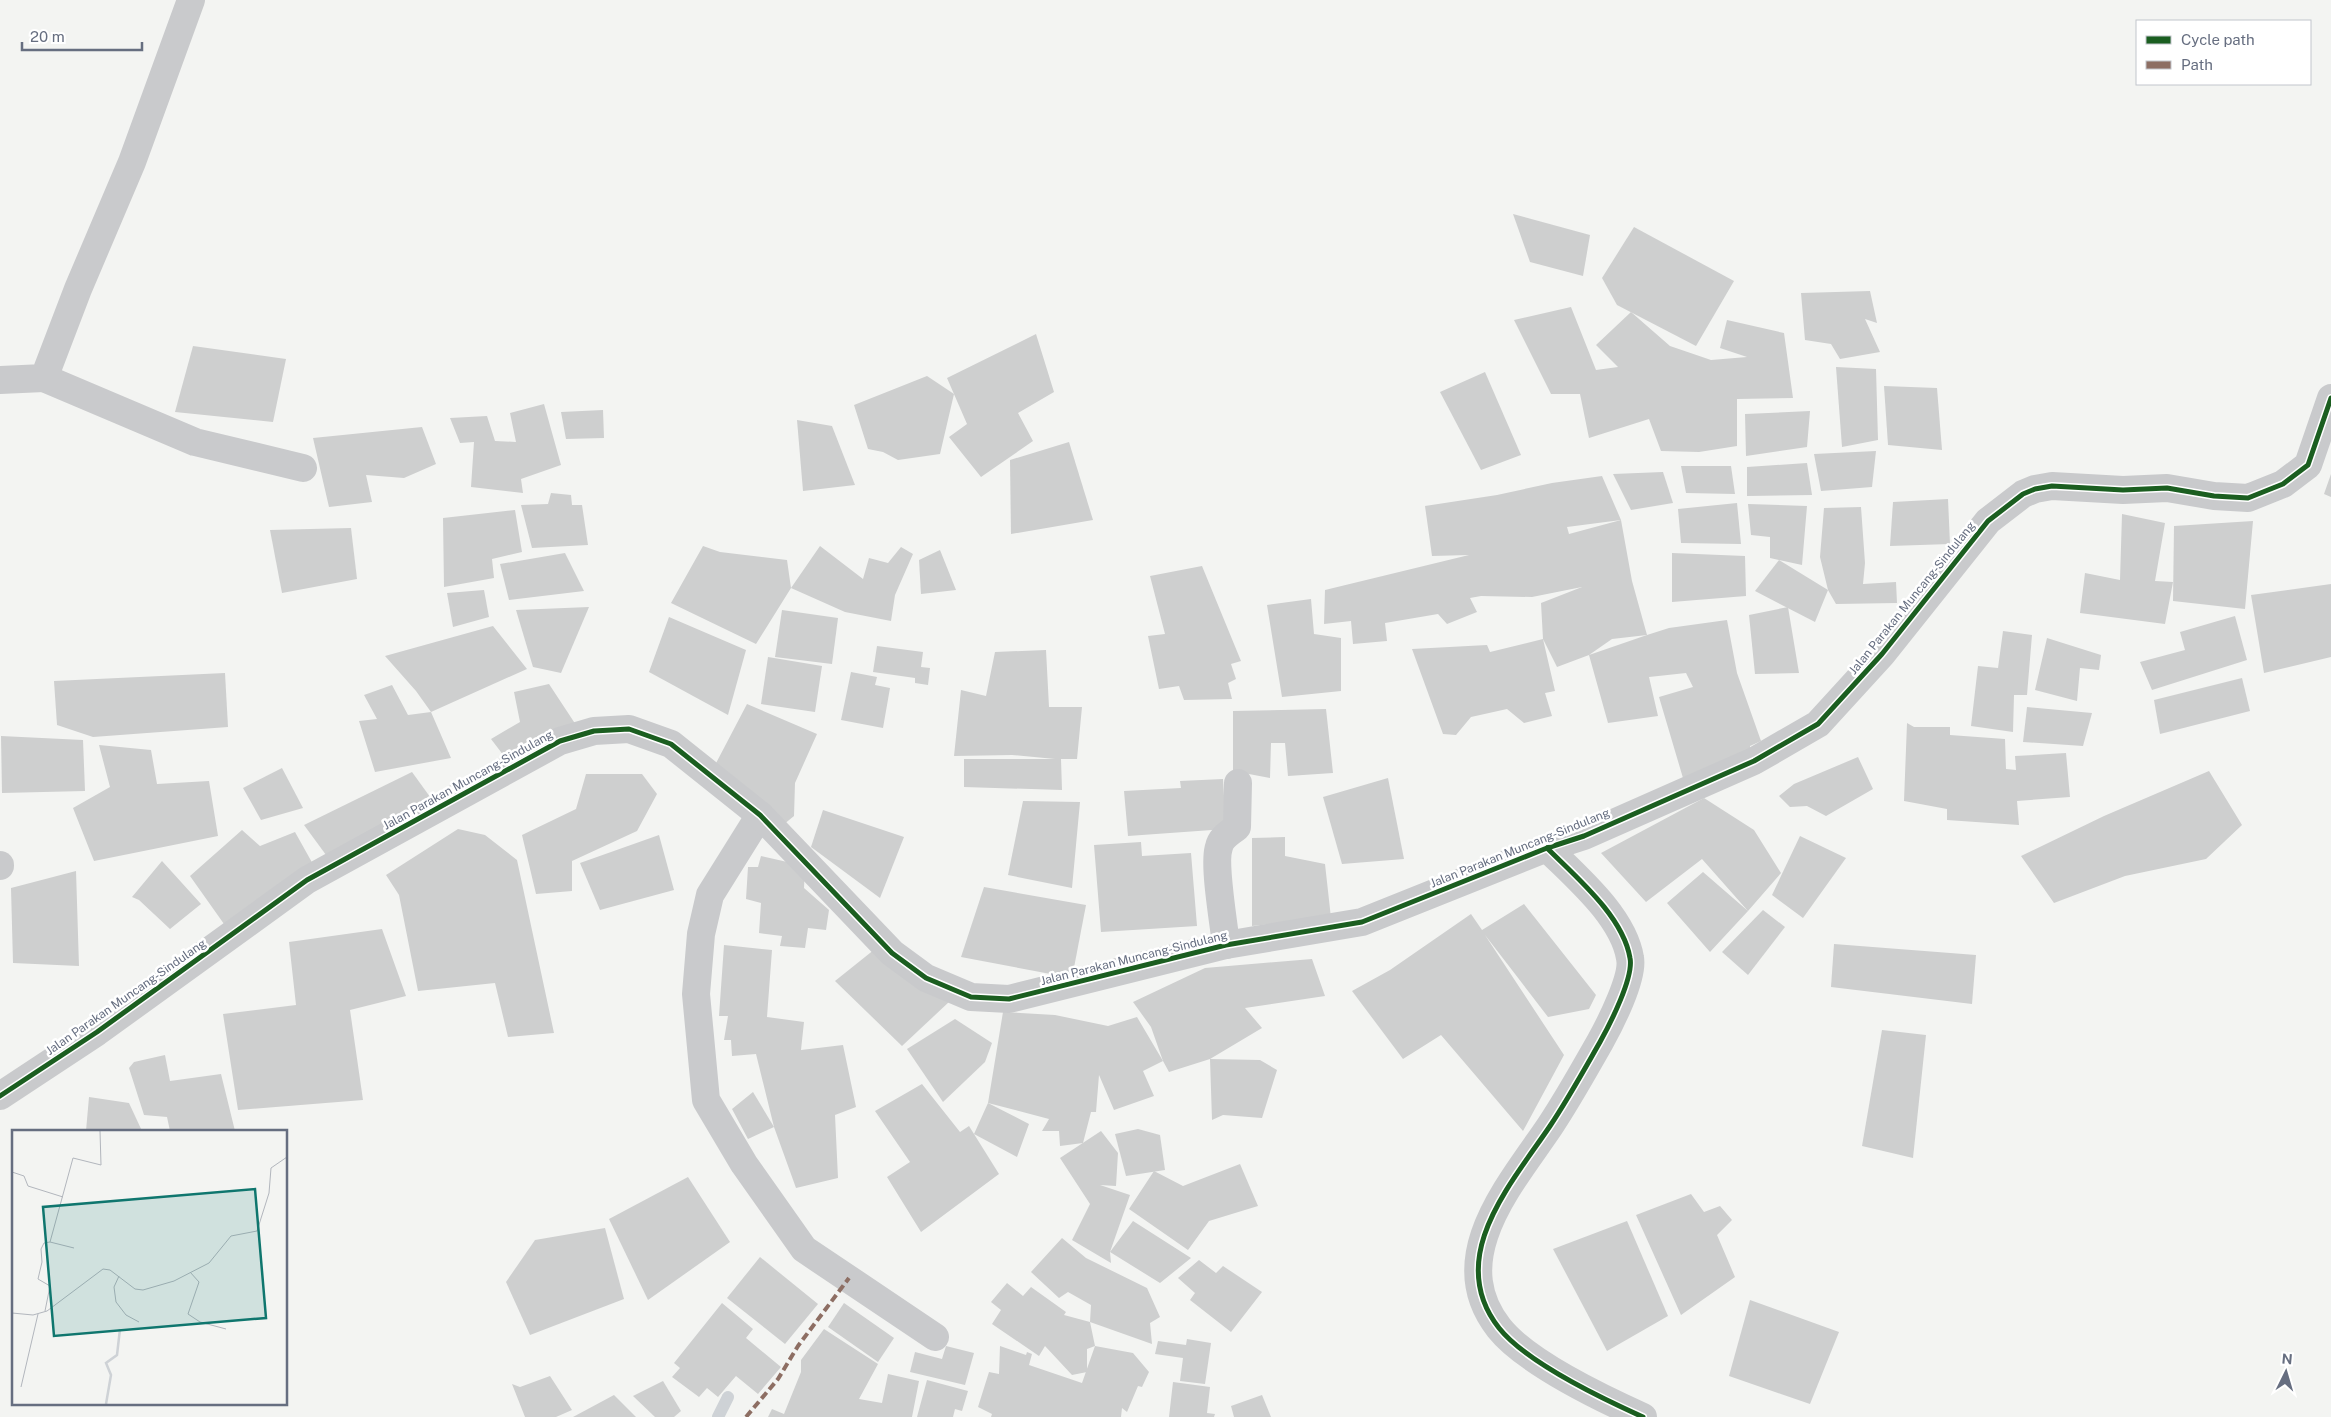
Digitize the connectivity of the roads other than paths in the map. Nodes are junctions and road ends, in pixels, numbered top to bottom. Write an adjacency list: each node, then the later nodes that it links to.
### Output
1 (191, 0): 2 (street)
2 (44, 378): 3 (street); 5 (street)
3 (0, 380)
4 (2331, 398): 8 (street, Jalan Parakan Muncang-Sindulang)
5 (303, 468)
6 (1238, 783): 9 (street)
7 (760, 815): 9 (street, Jalan Parakan Muncang-Sindulang); 10 (street, Jalan Parakan Muncang-Sindulang); 11 (street)
8 (1547, 848): 9 (street, Jalan Parakan Muncang-Sindulang); 12 (street)
9 (1226, 944)
10 (0, 1096)
11 (935, 1337)
12 (1643, 1417)

